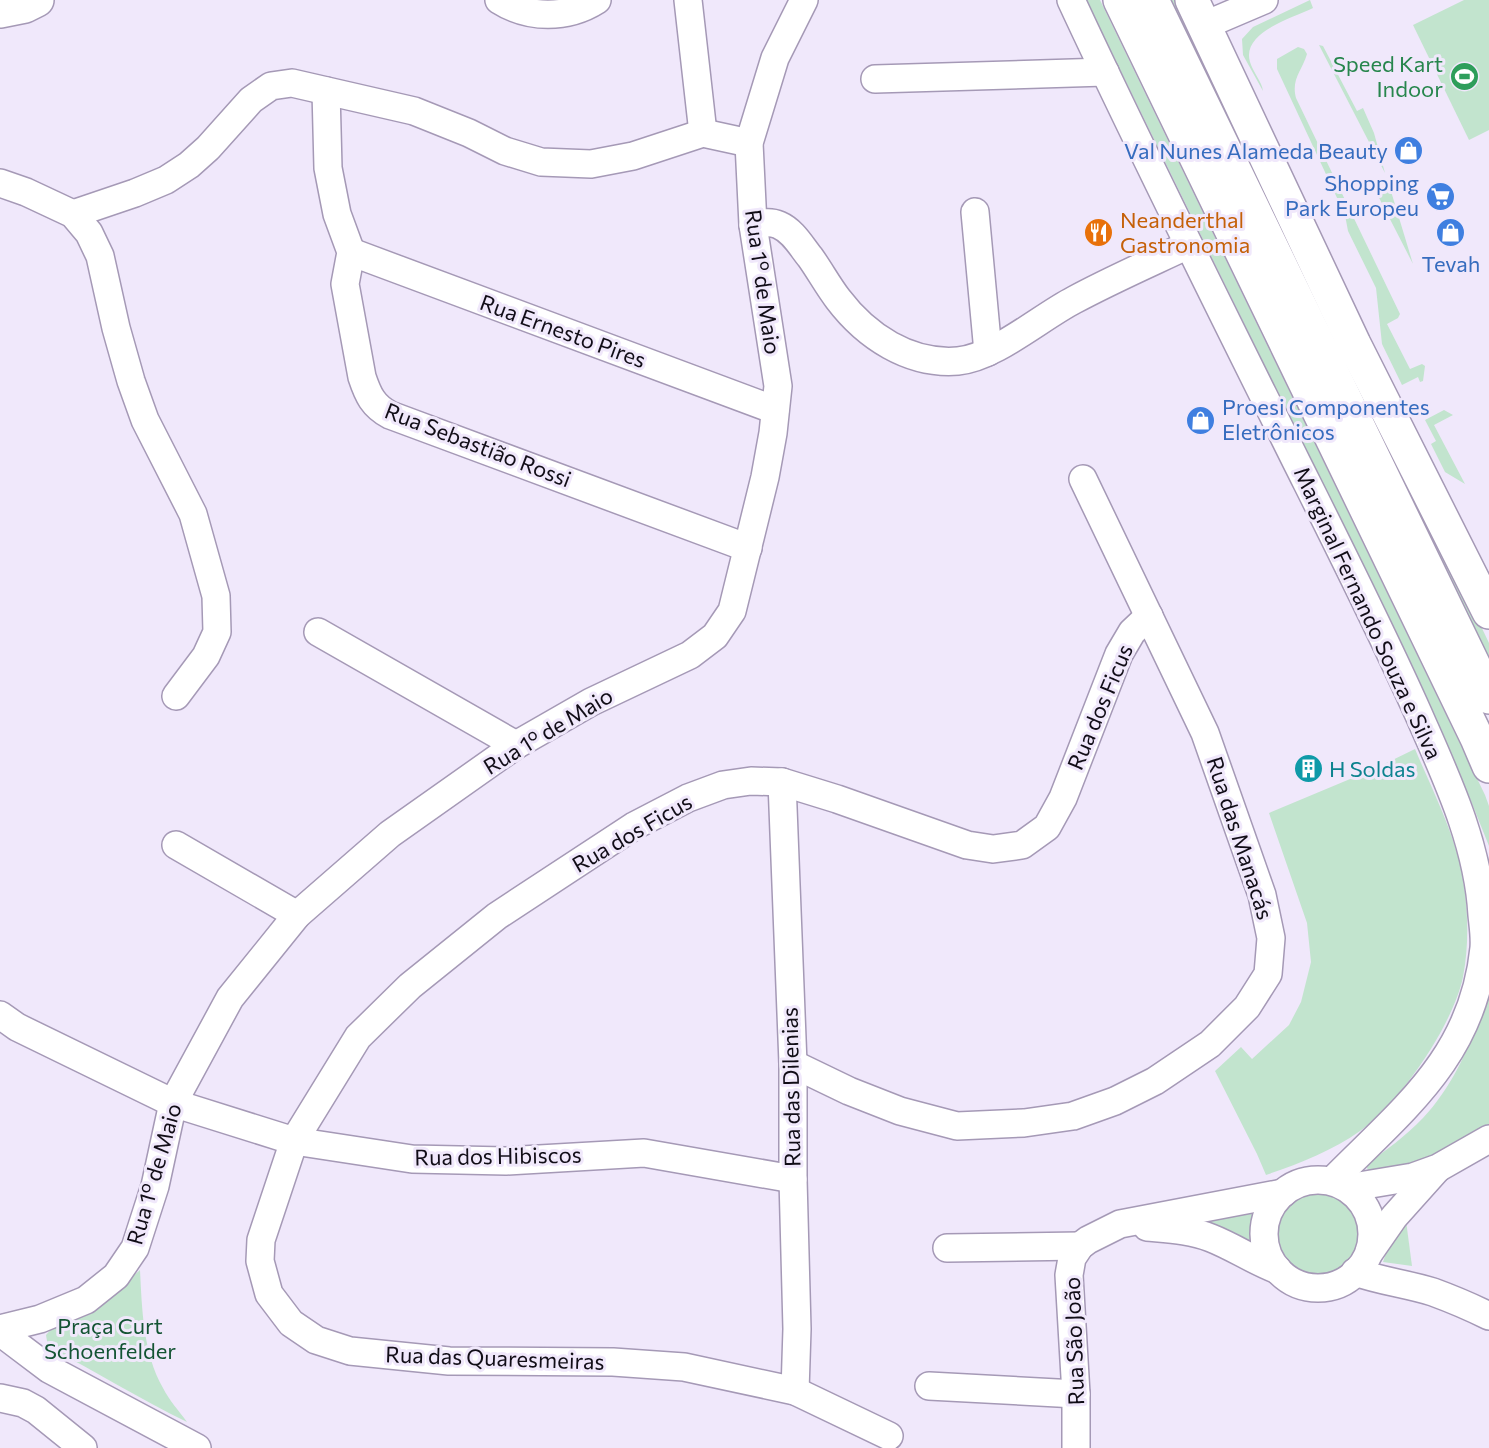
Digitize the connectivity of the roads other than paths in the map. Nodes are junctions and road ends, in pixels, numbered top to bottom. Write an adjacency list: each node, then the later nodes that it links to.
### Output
1 (498, 0): 2 (street)
2 (597, 0)
3 (688, 0): 13 (street)
4 (804, 0): 14 (street, Rua 1º de Maio)
5 (1071, 0): 10 (street, Marginal Fernando Souza e Silva)
6 (1120, 0): 31 (main road)
7 (1152, 0): 29 (main road)
8 (1264, 0): 9 (street)
9 (1198, 13): 25 (main road)
10 (1105, 72): 11 (street); 19 (street, Marginal Fernando Souza e Silva)
11 (875, 80)
12 (326, 91): 13 (street); 17 (street); 20 (street)
13 (703, 133): 14 (street)
14 (749, 143): 18 (street, Rua 1º de Maio)
15 (0, 183): 17 (street)
16 (975, 212): 21 (street)
17 (73, 214): 28 (street)
18 (753, 225): 21 (street); 22 (street, Rua 1º de Maio)
19 (1188, 244): 21 (street); 42 (street, Marginal Fernando Souza e Silva)
20 (351, 252): 22 (street, Rua Ernesto Pires); 24 (street, Rua Sebastião Rossi)
21 (988, 352)
22 (775, 410): 24 (street, Rua 1º de Maio)
23 (1083, 479): 26 (street, Rua das Manacás)
24 (748, 548): 30 (street, Rua 1º de Maio)
25 (1489, 612)
26 (1149, 616): 32 (street, Rua dos Ficus); 36 (street, Rua das Manacás)
27 (318, 632): 30 (street)
28 (176, 696)
29 (1489, 697)
30 (516, 746): 34 (street, Rua 1º de Maio)
31 (1489, 766)
32 (782, 782): 36 (street, Rua das Dilenias); 39 (street, Rua dos Ficus)
33 (176, 845): 34 (street)
34 (297, 915): 37 (street, Rua 1º de Maio)
35 (0, 1016): 37 (street, Rua dos Hibiscos)
36 (793, 1064): 41 (street, Rua das Dilenias)
37 (172, 1103): 39 (street, Rua dos Hibiscos); 50 (street, Rua 1º de Maio)
38 (1489, 1139): 40 (street)
39 (294, 1141): 41 (street, Rua dos Hibiscos); 52 (street, Rua das Quaresmeiras)
40 (1438, 1168): 42 (street); 47 (street)
41 (793, 1179): 52 (street, Rua das Dilenias)
42 (1339, 1184): 43 (street); 47 (street)
43 (1283, 1193): 44 (street, Rua São João); 48 (street)
44 (1120, 1224): 45 (street, Rua São João); 48 (street)
45 (1080, 1246): 46 (street); 53 (street, Rua São João)
46 (947, 1248)
47 (1362, 1263): 48 (street); 49 (street)
48 (1278, 1270)
49 (1489, 1316)
50 (0, 1331): 59 (street)
51 (929, 1386): 53 (street)
52 (795, 1391): 57 (street, Rua das Quaresmeiras)
53 (1076, 1394): 60 (street, Rua São João)
54 (0, 1398): 56 (street)
55 (0, 1418): 56 (street)
56 (47, 1419): 58 (street)
57 (889, 1436)
58 (83, 1448)
59 (197, 1448)
60 (1076, 1448)

